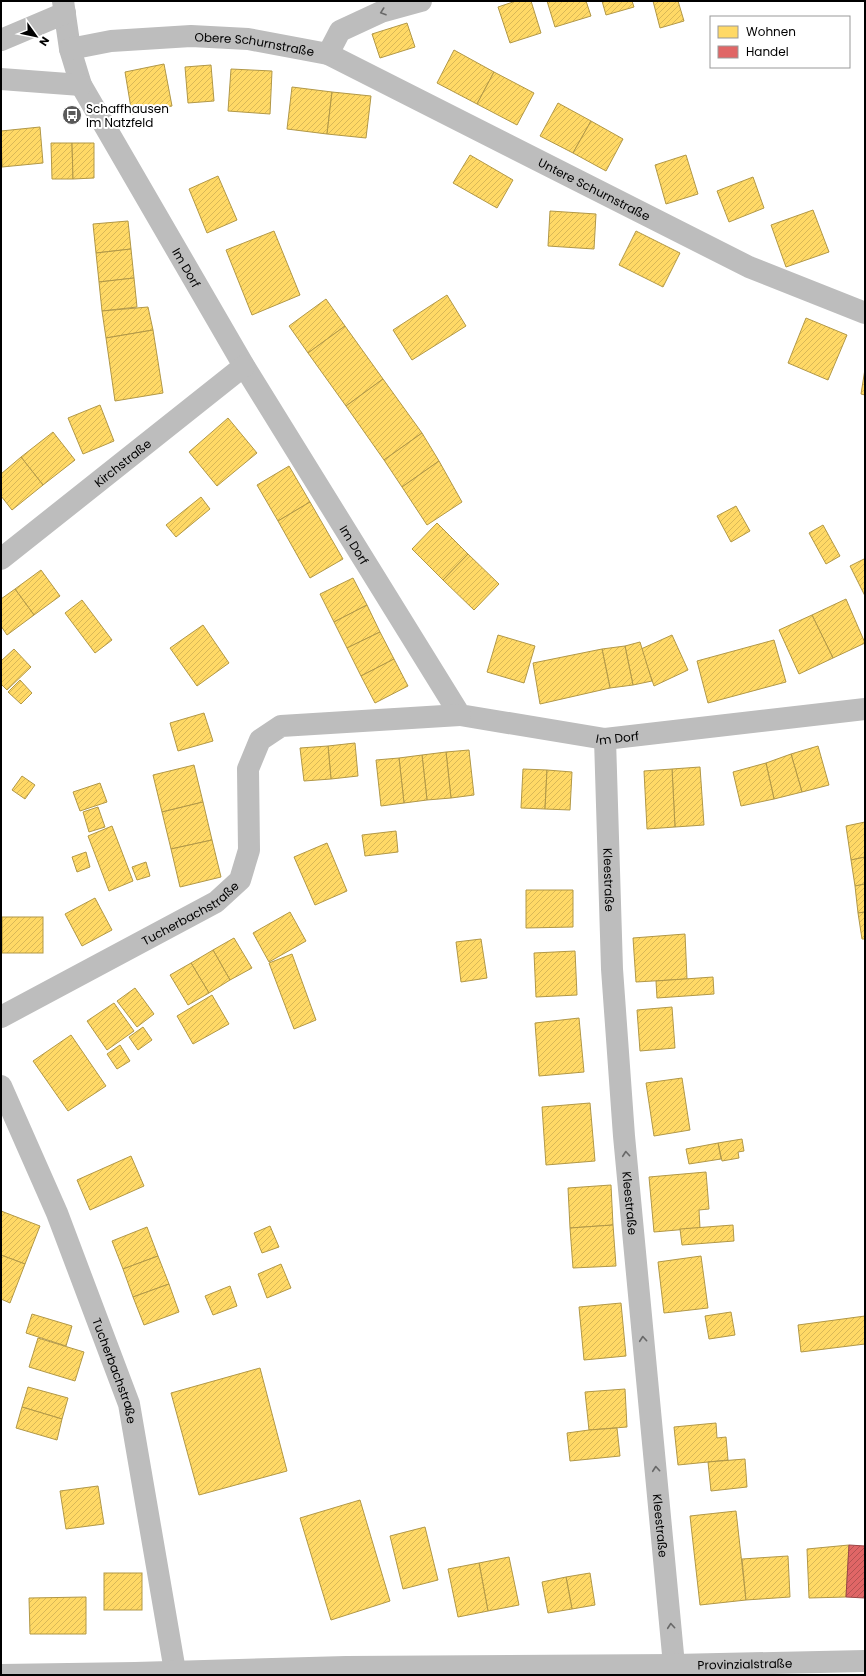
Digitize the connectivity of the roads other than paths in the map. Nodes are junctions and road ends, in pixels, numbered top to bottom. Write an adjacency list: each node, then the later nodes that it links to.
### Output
1 (421, 1): 5 (street, Obere Schurnstraße, one-way to 5)
2 (64, 7): 3 (street); 4 (street, Im Dorf)
3 (1, 40)
4 (70, 49): 5 (street, Obere Schurnstraße); 7 (street, Im Dorf)
5 (328, 54): 8 (street, Untere Schurnstraße)
6 (1, 79): 7 (street)
7 (81, 84): 9 (street, Im Dorf)
8 (865, 313)
9 (244, 366): 10 (street, Kirchstraße); 12 (street, Im Dorf)
10 (1, 559)
11 (865, 710): 13 (street, Im Dorf)
12 (460, 715): 13 (street, Im Dorf); 14 (street, Tucherbachstraße)
13 (605, 739): 17 (street, Kleestraße, one-way to 13)
14 (1, 1017)
15 (1, 1086): 18 (street, Tucherbachstraße)
16 (865, 1661): 17 (street, Provinzialstraße)
17 (674, 1665): 19 (street, Provinzialstraße)
18 (175, 1671): 19 (street, Provinzialstraße); 20 (street, Provinzialstraße)
19 (346, 1671)
20 (135, 1674): 21 (street, Provinzialstraße)
21 (1, 1675)

